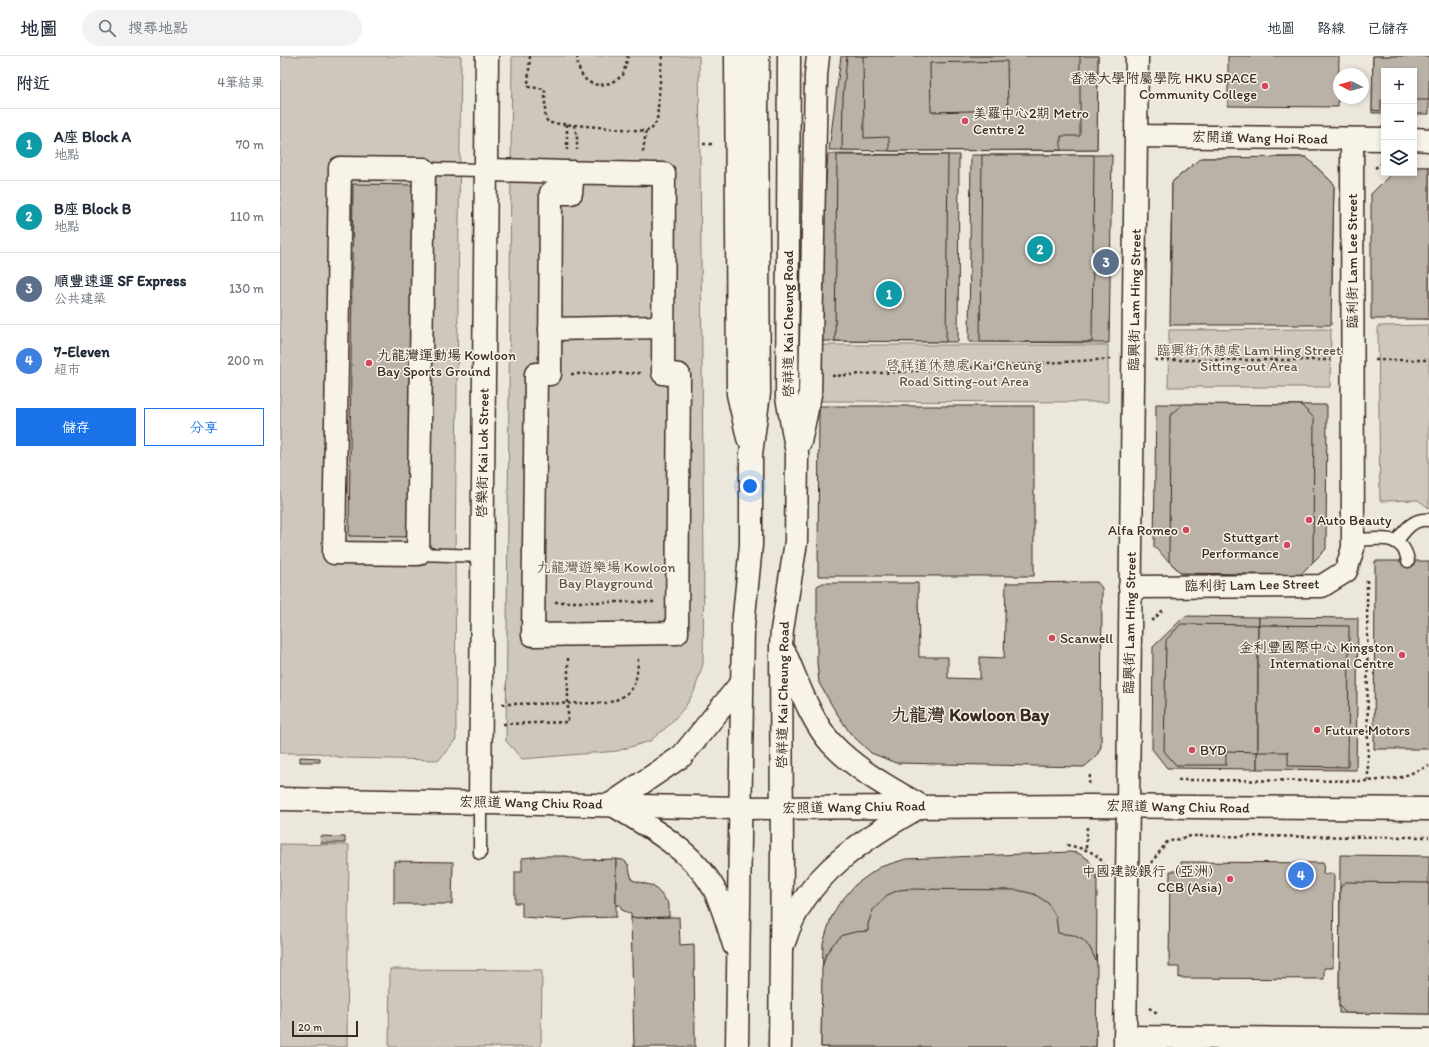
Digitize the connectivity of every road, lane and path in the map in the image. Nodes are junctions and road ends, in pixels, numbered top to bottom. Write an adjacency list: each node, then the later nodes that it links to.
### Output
1 (486, 56): 23 (street, 啓樂街 Kai Lok Street)
2 (530, 56): 11 (path)
3 (577, 56): 4 (path)
4 (628, 56)
5 (662, 56): 13 (path)
6 (736, 56): 36 (street)
7 (758, 56): 36 (street, 啓祥道 Kai Cheung Road)
8 (789, 56): 35 (street, 啓祥道 Kai Cheung Road)
9 (818, 56): 35 (street)
10 (1137, 56): 14 (street, 臨興街 Lam Hing Street)
11 (567, 124): 12 (path); 20 (path)
12 (574, 125): 13 (path); 20 (path)
13 (646, 131): 19 (path)
14 (1136, 136): 15 (street, 宏開道 Wang Hoi Road); 44 (street, 臨興街 Lam Hing Street)
15 (1352, 139): 16 (street, 宏開道 Wang Hoi Road); 38 (street, 臨利街 Lam Lee Street)
16 (1381, 139)
17 (1417, 140): 18 (street)
18 (1429, 140)
19 (645, 141)
20 (572, 162): 23 (street); 25 (street); 26 (street)
21 (1381, 164): 24 (path)
22 (424, 169): 23 (lane); 40 (street); 40 (street)
23 (486, 170): 41 (street, 啓樂街 Kai Lok Street)
24 (1370, 171)
25 (663, 327): 26 (street); 32 (street)
26 (550, 329): 33 (street)
27 (1113, 359): 34 (path)
28 (1155, 360): 29 (path)
29 (1330, 360)
30 (1374, 360): 31 (path)
31 (1429, 360)
32 (662, 373): 33 (path); 46 (street)
33 (550, 374): 45 (street)
34 (825, 376)
35 (797, 453): 49 (street, 啓祥道 Kai Cheung Road)
36 (751, 454): 52 (street, 啓祥道 Kai Cheung Road)
37 (1429, 520): 39 (lane)
38 (1353, 540): 39 (lane); 44 (street, 臨利街 Lam Lee Street)
39 (1396, 542): 42 (lane)
40 (418, 554): 41 (lane)
41 (482, 556): 60 (street, 啓樂街 Kai Lok Street)
42 (1408, 561)
43 (1367, 579): 58 (path)
44 (1130, 587): 63 (street, 臨興街 Lam Hing Street)
45 (533, 602): 46 (path); 46 (street)
46 (677, 602)
47 (1170, 606): 48 (path)
48 (1149, 624)
49 (781, 645): 62 (street); 64 (street, 啓祥道 Kai Cheung Road)
50 (638, 660): 54 (path)
51 (568, 661): 54 (path)
52 (742, 682): 61 (street); 65 (street, 啓祥道 Kai Cheung Road)
53 (506, 704): 54 (path)
54 (568, 704): 55 (path)
55 (506, 724)
56 (1429, 766): 58 (path)
57 (1178, 780): 58 (path)
58 (1368, 780)
59 (280, 799): 60 (street, 宏照道 Wang Chiu Road)
60 (480, 802): 61 (street, 宏照道 Wang Chiu Road); 68 (lane)
61 (611, 804): 65 (street, 宏照道 Wang Chiu Road); 71 (street)
62 (921, 806): 63 (street, 宏照道 Wang Chiu Road); 64 (street, 宏照道 Wang Chiu Road); 70 (street)
63 (1128, 806): 66 (street, 宏照道 Wang Chiu Road); 73 (street, 臨興街 Lam Hing Street)
64 (782, 807): 65 (street, 宏照道 Wang Chiu Road); 70 (street, 啓祥道 Kai Cheung Road)
65 (741, 808): 71 (street, 啓祥道 Kai Cheung Road)
66 (1429, 809)
67 (1429, 837): 69 (path)
68 (480, 853)
69 (1153, 858)
70 (780, 957): 75 (street, 啓祥道 Kai Cheung Road)
71 (739, 960): 74 (street, 啓祥道 Kai Cheung Road)
72 (1429, 1040): 73 (street)
73 (1125, 1042)
74 (737, 1047)
75 (780, 1047)

